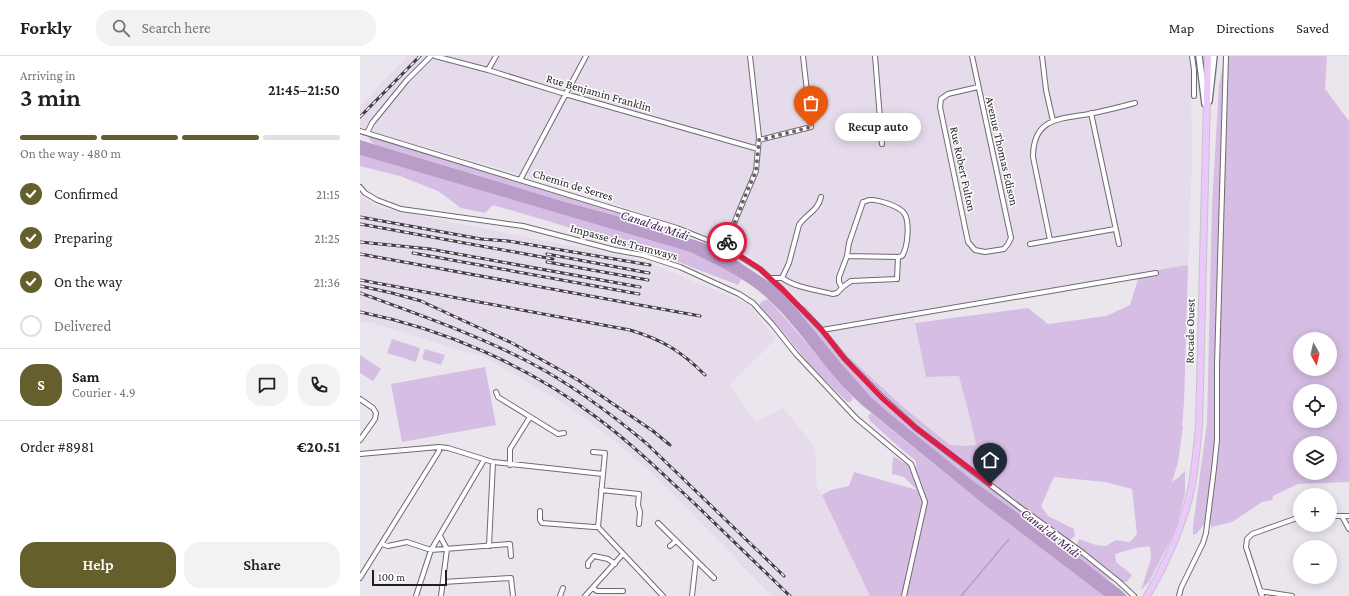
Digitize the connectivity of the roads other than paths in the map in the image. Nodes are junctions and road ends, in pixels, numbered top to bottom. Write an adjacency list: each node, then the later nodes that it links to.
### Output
1 (431, 56): 24 (street)
2 (435, 56): 15 (street, Rue Benjamin Franklin)
3 (496, 56): 15 (street)
4 (586, 56): 17 (street)
5 (750, 56): 25 (street)
6 (803, 56): 25 (street)
7 (875, 56): 26 (street)
8 (972, 56): 16 (street, Avenue Thomas Edison)
9 (1042, 56): 22 (street)
10 (1192, 56): 18 (street)
11 (1199, 56): 20 (main road)
12 (1208, 56): 20 (main road, Rocade Ouest)
13 (1214, 56): 20 (main road)
14 (1226, 56): 95 (street)
15 (488, 70): 17 (street, Rue Benjamin Franklin)
16 (978, 87): 36 (street, Avenue Thomas Edison); 36 (street, Rue Robert Fulton)
17 (566, 94): 27 (street, Rue Benjamin Franklin); 28 (street)
18 (1194, 96)
19 (1135, 103): 21 (street)
20 (1207, 113): 94 (main road, Rocade Ouest)
21 (1091, 114): 22 (street); 31 (street)
22 (1053, 120): 32 (street)
23 (360, 131): 24 (street, Chemin de Serres)
24 (367, 133): 28 (street, Chemin de Serres)
25 (759, 140): 27 (street)
26 (882, 144)
27 (758, 149): 35 (street)
28 (520, 180): 35 (street, Chemin de Serres)
29 (360, 187): 92 (street, Impasse des Tramways)
30 (821, 197): 41 (street)
31 (1116, 229): 32 (street); 34 (street)
32 (1050, 240): 33 (street)
33 (1030, 244)
34 (1119, 244)
35 (725, 246): 40 (street, Chemin de Serres)
36 (1004, 249)
37 (847, 256): 38 (street); 38 (street); 42 (street)
38 (898, 257): 42 (street)
39 (1156, 273): 43 (street)
40 (770, 278): 41 (street); 43 (street, Chemin de Serres)
41 (782, 278): 42 (street)
42 (842, 288)
43 (822, 330): 93 (street, Chemin de Serres)
44 (496, 392): 46 (street)
45 (360, 399): 48 (street)
46 (530, 417): 47 (street); 54 (street)
47 (564, 433)
48 (360, 440)
49 (439, 447): 51 (street); 52 (street); 68 (street)
50 (593, 452): 55 (street)
51 (360, 454)
52 (484, 460): 53 (street); 66 (street)
53 (493, 462): 54 (street); 69 (street)
54 (512, 465): 55 (street)
55 (603, 474): 56 (street)
56 (601, 490): 63 (street); 64 (street)
57 (540, 511): 64 (street)
58 (1337, 516): 59 (street)
59 (1342, 516): 60 (street); 65 (street)
60 (1349, 516)
61 (1293, 519): 84 (street)
62 (658, 523): 67 (street)
63 (639, 524)
64 (598, 527): 73 (street)
65 (1349, 529)
66 (440, 536): 71 (street); 72 (street)
67 (676, 541): 70 (street); 75 (street)
68 (382, 544): 72 (street); 78 (street)
69 (489, 546): 71 (street); 74 (street)
70 (670, 546)
71 (447, 549): 72 (street); 80 (street)
72 (431, 550): 85 (street)
73 (623, 554): 76 (street); 90 (street)
74 (511, 556)
75 (696, 560): 79 (street); 91 (street)
76 (615, 564): 77 (street); 82 (street)
77 (588, 566)
78 (360, 578)
79 (714, 578)
80 (443, 582): 86 (street); 87 (street)
81 (563, 588): 88 (street)
82 (593, 588): 83 (street); 89 (street)
83 (623, 591)
84 (1260, 591): 96 (street); 97 (street)
85 (416, 596)
86 (441, 596)
87 (513, 596)
88 (560, 596)
89 (585, 596)
90 (662, 596)
91 (692, 596)
92 (904, 596)
93 (1134, 596)
94 (1147, 596)
95 (1179, 596)
96 (1262, 596)
97 (1292, 596)

